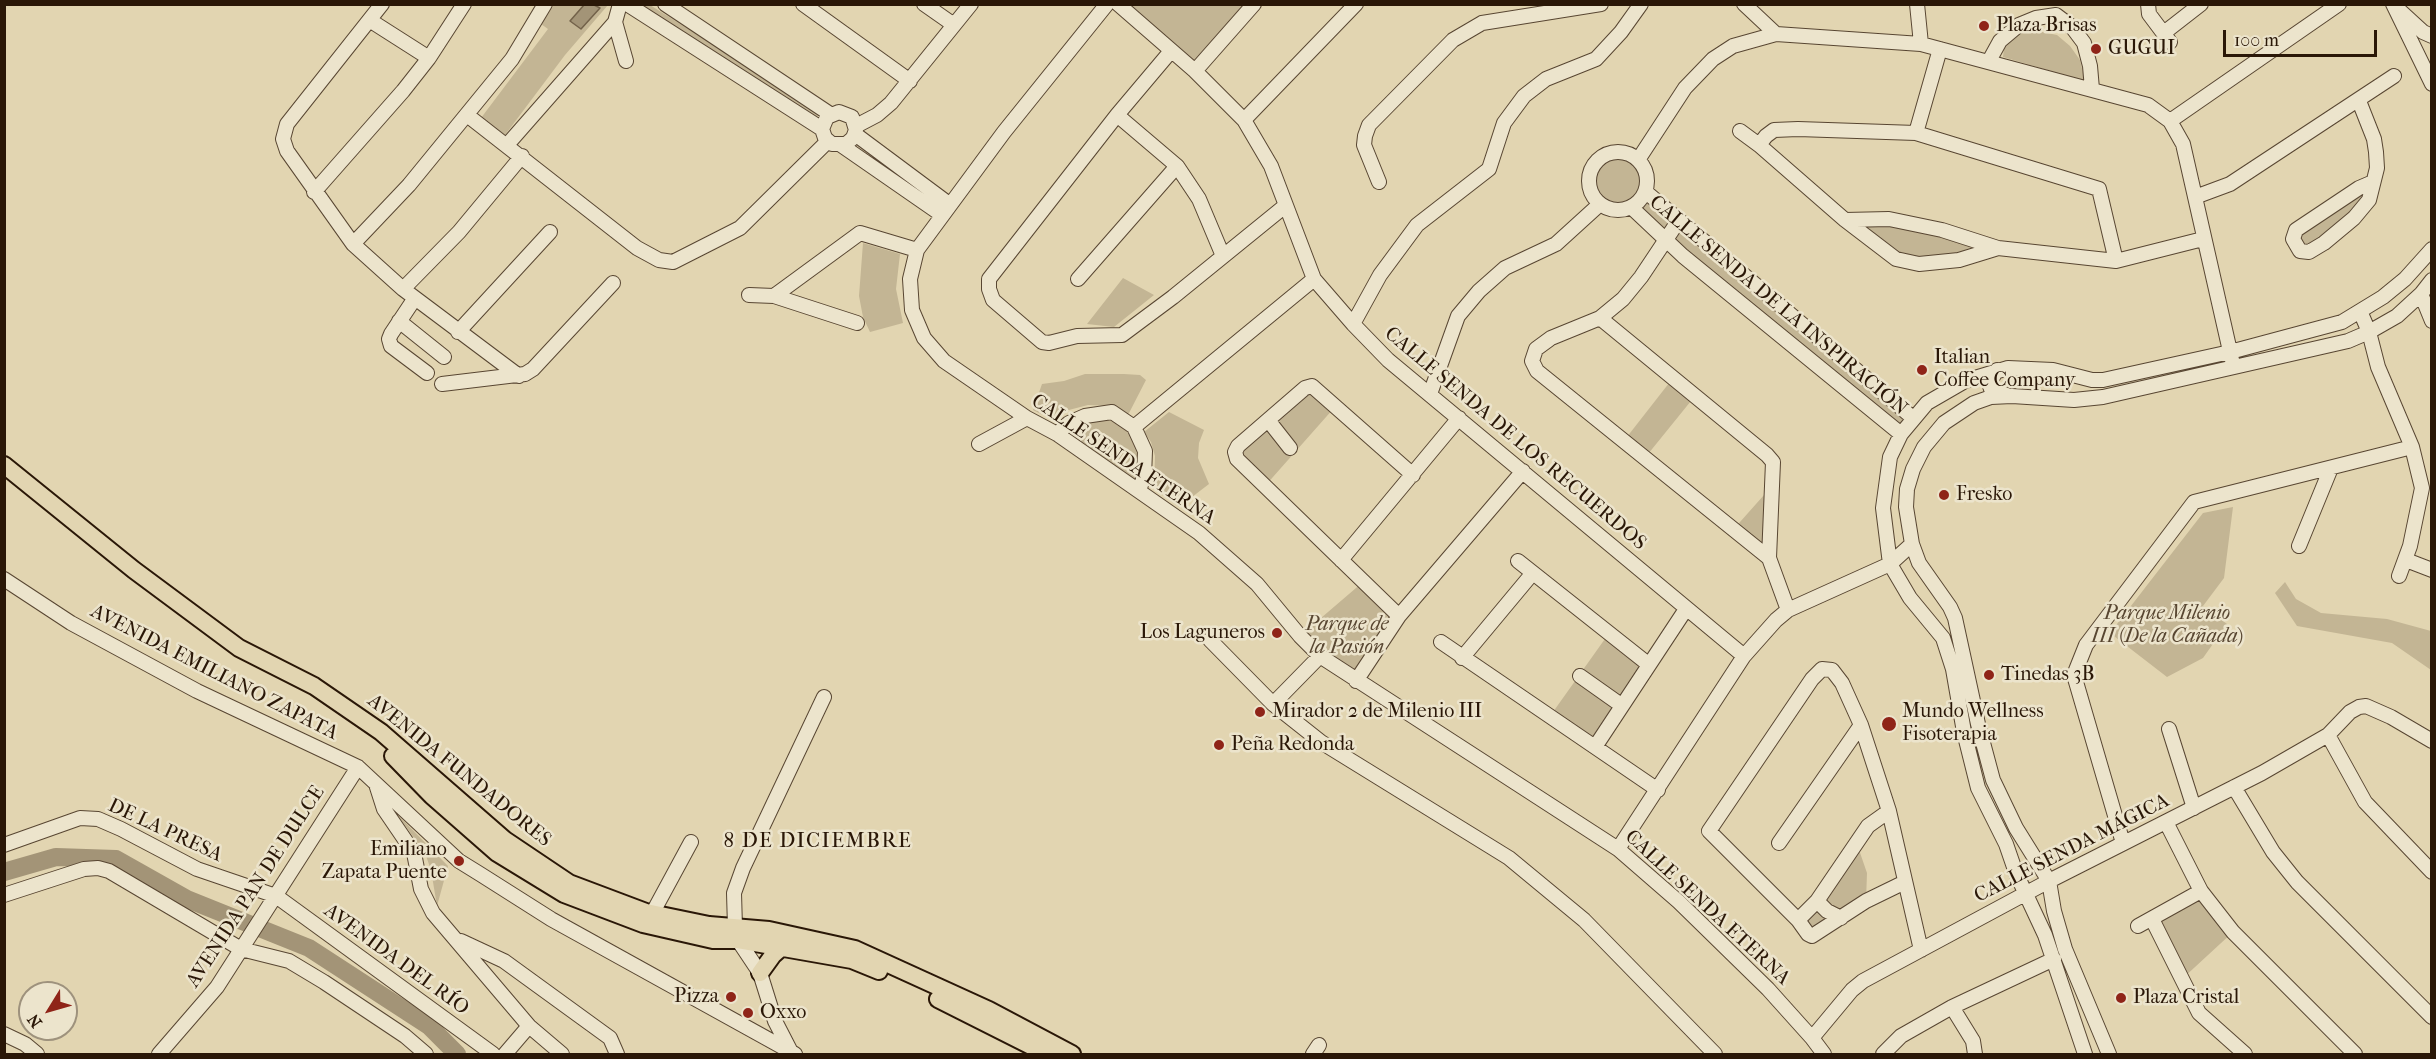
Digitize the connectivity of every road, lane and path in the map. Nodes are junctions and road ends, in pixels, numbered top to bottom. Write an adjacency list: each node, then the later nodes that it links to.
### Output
1 (382, 4): 21 (street)
2 (464, 4): 29 (street)
3 (545, 4): 39 (street)
4 (620, 4): 22 (street)
5 (627, 4): 46 (street)
6 (665, 4): 38 (street)
7 (802, 4): 34 (street)
8 (924, 4): 23 (street)
9 (971, 4): 23 (street)
10 (1254, 4): 32 (street)
11 (1356, 4): 41 (street)
12 (1601, 4): 55 (street)
13 (1641, 4): 92 (street)
14 (1744, 4): 24 (street)
15 (1917, 4): 26 (street)
16 (2148, 4): 17 (street)
17 (2201, 4)
18 (2339, 4): 42 (street)
19 (1107, 5): 28 (street, CALLE SENDA DE LOS RECUERDOS); 63 (street, CALLE SENDA ETERNA)
20 (2058, 10): 31 (street); 36 (street)
21 (371, 21): 29 (street); 57 (street)
22 (615, 22): 30 (street); 48 (street)
23 (954, 25): 34 (street)
24 (1776, 34): 26 (street); 50 (street)
25 (2432, 36): 35 (street)
26 (1921, 44): 27 (street)
27 (1940, 49): 31 (street); 45 (street)
28 (1171, 51): 32 (street, CALLE SENDA DE LOS RECUERDOS); 40 (street)
29 (429, 58): 57 (street)
30 (626, 61)
31 (1989, 61): 36 (street)
32 (1195, 71): 41 (street, CALLE SENDA DE LOS RECUERDOS)
33 (2394, 76): 37 (street)
34 (910, 81): 43 (street)
35 (2432, 84)
36 (2092, 89): 42 (street)
37 (2359, 101): 56 (street); 59 (street)
38 (830, 114): 43 (street); 46 (street)
39 (467, 115): 48 (street); 69 (street)
40 (1117, 115): 53 (street); 73 (street)
41 (1244, 120): 61 (street, CALLE SENDA DE LOS RECUERDOS)
42 (2170, 121): 59 (street)
43 (856, 130): 49 (street); 52 (street)
44 (1740, 130): 47 (street)
45 (1916, 133): 47 (street); 74 (street)
46 (825, 135): 49 (street); 51 (street)
47 (1759, 144): 65 (street)
48 (507, 145): 51 (street)
49 (842, 146): 54 (street)
50 (1642, 154): 58 (street); 60 (street)
51 (522, 156): 79 (street)
52 (888, 158): 54 (street); 63 (street)
53 (1177, 166): 73 (street); 75 (street)
54 (879, 171): 63 (street)
55 (1380, 182)
56 (2373, 182): 56 (street)
57 (314, 192): 69 (street)
58 (1646, 192): 62 (street); 64 (street, CALLE SENDA DE LA INSPIRACIÓN)
59 (2195, 197): 67 (street)
60 (1600, 204): 62 (street); 106 (street)
61 (1285, 206): 73 (street); 76 (street, CALLE SENDA DE LOS RECUERDOS)
62 (1631, 207): 68 (street, CALLE SENDA DE LA INSPIRACIÓN)
63 (945, 209): 72 (street, CALLE SENDA ETERNA)
64 (1678, 220): 68 (street); 93 (street, CALLE SENDA DE LA INSPIRACIÓN)
65 (1845, 220): 70 (street); 70 (street)
66 (550, 232): 95 (street)
67 (2203, 239): 74 (street); 98 (street)
68 (1664, 240): 86 (street); 96 (street, CALLE SENDA DE LA INSPIRACIÓN)
69 (353, 244): 79 (street)
70 (1998, 248): 74 (street)
71 (2432, 249): 84 (street)
72 (917, 250): 82 (street); 109 (street, CALLE SENDA ETERNA)
73 (1223, 256)
74 (2116, 261)
75 (1078, 279)
76 (1314, 279): 92 (street, CALLE SENDA DE LOS RECUERDOS); 113 (street)
77 (2432, 280): 80 (street)
78 (614, 283): 103 (street)
79 (403, 289): 83 (street)
80 (2421, 294): 87 (street); 90 (street)
81 (749, 295): 82 (street)
82 (774, 296): 91 (street)
83 (415, 298): 88 (street); 95 (street)
84 (2374, 302): 85 (street); 87 (street)
85 (2361, 311): 89 (street); 94 (street)
86 (1600, 318): 132 (street); 132 (street)
87 (2391, 319): 94 (street)
88 (399, 321): 99 (street); 102 (street)
89 (2344, 321): 97 (street); 98 (street)
90 (2432, 321)
91 (857, 323)
92 (1353, 324): 106 (street, CALLE SENDA DE LOS RECUERDOS)
93 (1802, 325): 96 (street); 111 (street, CALLE SENDA DE LA INSPIRACIÓN)
94 (2369, 332): 97 (street); 117 (street)
95 (458, 333): 103 (street)
96 (1788, 341): 115 (street, CALLE SENDA DE LA INSPIRACIÓN)
97 (2348, 341): 100 (street)
98 (2230, 352): 100 (street); 101 (street)
99 (444, 357)
100 (2234, 368): 107 (street)
101 (1998, 370): 104 (street); 107 (street)
102 (427, 373)
103 (519, 376): 105 (street)
104 (1962, 382): 108 (street); 111 (street)
105 (442, 384)
106 (1430, 394): 110 (street, CALLE SENDA DE LOS RECUERDOS)
107 (2009, 396): 108 (street)
108 (1973, 404): 125 (street)
109 (1027, 418): 114 (street, CALLE SENDA ETERNA); 116 (street)
110 (1459, 418): 121 (street, CALLE SENDA DE LOS RECUERDOS); 122 (street)
111 (1913, 418): 115 (street)
112 (1268, 420): 118 (street); 122 (street); 133 (street)
113 (1134, 427): 114 (street); 127 (street)
114 (1057, 434): 127 (street, CALLE SENDA ETERNA)
115 (1901, 434): 124 (street)
116 (979, 444)
117 (2412, 447): 120 (street); 126 (street)
118 (1290, 448)
119 (4, 465): 180 (main road, AVENIDA FUNDADORES)
120 (2331, 468): 131 (street); 169 (street)
121 (1523, 471): 141 (street, CALLE SENDA DE LOS RECUERDOS); 143 (street)
122 (1413, 475): 133 (street)
123 (4, 478): 185 (main road, AVENIDA FUNDADORES)
124 (1886, 478): 125 (street); 128 (street)
125 (1910, 480): 129 (street)
126 (2427, 489): 134 (street)
127 (1139, 490): 146 (street, CALLE SENDA ETERNA)
128 (1884, 523): 129 (street); 136 (street)
129 (1908, 525): 130 (street)
130 (1912, 544): 136 (street); 173 (street)
131 (2299, 546)
132 (1768, 558): 142 (street)
133 (1341, 560): 143 (street)
134 (2406, 560): 137 (street); 139 (street)
135 (1518, 561): 138 (street)
136 (1890, 564): 142 (street); 176 (street)
137 (2432, 570)
138 (1532, 574): 148 (street); 149 (street)
139 (2399, 576)
140 (4, 579): 160 (street, AVENIDA EMILIANO ZAPATA)
141 (1686, 609): 147 (street, CALLE SENDA DE LOS RECUERDOS); 149 (street)
142 (1788, 610): 147 (street)
143 (1399, 615): 151 (street)
144 (1210, 640): 153 (street)
145 (1441, 642): 148 (street)
146 (1320, 656): 151 (street, CALLE SENDA ETERNA); 153 (street)
147 (1744, 656): 163 (street)
148 (1462, 658): 159 (street)
149 (1648, 664): 154 (street)
150 (1581, 676): 154 (street)
151 (1356, 681): 171 (street, CALLE SENDA ETERNA)
152 (824, 697): 185 (street)
153 (1273, 704): 207 (street)
154 (1621, 705): 159 (street)
155 (1861, 725): 165 (street); 168 (street); 183 (street)
156 (2169, 729): 164 (street)
157 (2328, 735): 158 (street, CALLE SENDA MÁGICA); 162 (street, CALLE SENDA MÁGICA); 172 (street)
158 (2432, 741)
159 (1595, 747): 163 (street)
160 (358, 767): 161 (street, AVENIDA EMILIANO ZAPATA); 178 (street, AVENIDA PAN DE DULCE)
161 (375, 782): 186 (street); 204 (street, AVENIDA EMILIANO ZAPATA)
162 (2234, 787): 164 (street, CALLE SENDA MÁGICA); 193 (street)
163 (1658, 790): 171 (street)
164 (2194, 808): 166 (street, CALLE SENDA MÁGICA)
165 (1888, 811): 174 (street); 179 (street)
166 (2166, 822): 169 (street, CALLE SENDA MÁGICA); 175 (street)
167 (691, 842): 180 (street)
168 (1779, 843)
169 (2123, 843): 173 (street, CALLE SENDA MÁGICA)
170 (4, 845): 178 (street, DE LA PRESA)
171 (1618, 849): 196 (street, CALLE SENDA ETERNA)
172 (2432, 872)
173 (2049, 881): 176 (street, CALLE SENDA MÁGICA); 212 (street)
174 (1905, 882): 181 (street); 189 (street)
175 (2201, 891): 182 (street); 214 (street)
176 (2025, 894): 189 (street, CALLE SENDA MÁGICA); 190 (street)
177 (4, 895): 187 (street)
178 (273, 900): 187 (street, AVENIDA PAN DE DULCE); 200 (street, AVENIDA DEL RÍO)
179 (1817, 901): 181 (street); 183 (street)
180 (652, 914): 185 (main road, AVENIDA FUNDADORES)
181 (1841, 918): 183 (street)
182 (2152, 919): 184 (street); 213 (street)
183 (1798, 920)
184 (2138, 926)
185 (736, 934): 188 (main road, AVENIDA FUNDADORES); 191 (street); 206 (main road, AVENIDA FUNDADORES)
186 (457, 939): 194 (street); 203 (street)
187 (245, 943): 198 (street, AVENIDA PAN DE DULCE); 199 (street)
188 (782, 947): 191 (main road); 205 (main road, AVENIDA FUNDADORES)
189 (1921, 950): 196 (street, CALLE SENDA MÁGICA)
190 (2054, 959): 192 (street); 211 (street)
191 (760, 973): 204 (street)
192 (1952, 1007): 209 (street); 210 (street)
193 (2432, 1017)
194 (529, 1026): 201 (street); 202 (street)
195 (4, 1034): 197 (street)
196 (1812, 1038): 208 (street, CALLE SENDA ETERNA)
197 (37, 1054)
198 (159, 1054)
199 (426, 1054)
200 (493, 1054)
201 (505, 1054)
202 (562, 1054)
203 (617, 1054)
204 (792, 1054)
205 (1047, 1054)
206 (1072, 1054)
207 (1715, 1054)
208 (1824, 1054)
209 (1883, 1054)
210 (1976, 1054)
211 (2085, 1054)
212 (2109, 1054)
213 (2245, 1054)
214 (2355, 1054)

